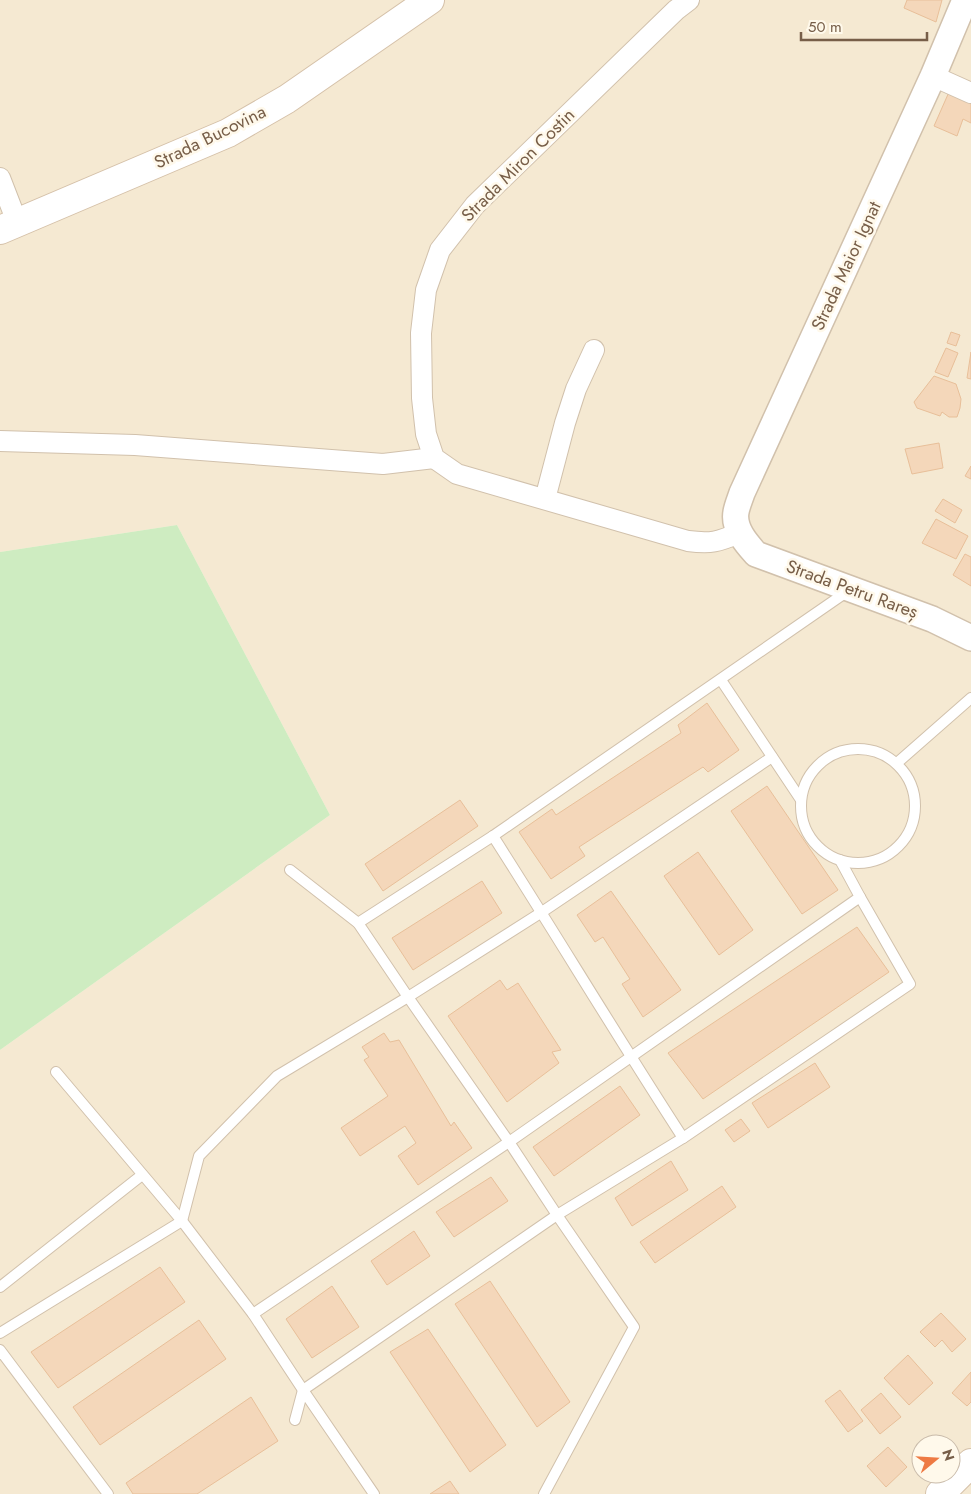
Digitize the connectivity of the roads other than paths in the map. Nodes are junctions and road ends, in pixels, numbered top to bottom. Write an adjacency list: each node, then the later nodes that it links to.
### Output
1 (430, 0): 7 (main road, Strada Bucovina)
2 (689, 0): 10 (street, Strada Miron Costin)
3 (965, 0): 4 (street, Strada Maior Ignat)
4 (933, 76): 5 (street); 12 (street, Strada Maior Ignat)
5 (971, 93)
6 (0, 178): 7 (street)
7 (9, 226)
8 (594, 350): 11 (street)
9 (0, 441): 10 (street)
10 (434, 458): 11 (street)
11 (545, 499): 12 (street)
12 (739, 533): 13 (street, Strada Petru Rareș)
13 (851, 589): 14 (street, Strada Petru Rareș); 15 (lane)
14 (971, 638)
15 (721, 680): 17 (lane); 20 (lane)
16 (971, 698): 18 (lane)
17 (772, 757): 19 (lane); 24 (lane)
18 (897, 764): 19 (lane); 21 (lane)
19 (801, 800): 21 (lane)
20 (493, 836): 24 (lane); 25 (lane)
21 (840, 860): 23 (lane)
22 (290, 870): 25 (lane)
23 (860, 897): 27 (lane); 29 (lane)
24 (542, 912): 26 (lane); 27 (lane)
25 (358, 923): 26 (lane)
26 (408, 998): 30 (lane); 33 (lane)
27 (631, 1058): 29 (lane); 30 (lane)
28 (56, 1072): 31 (lane)
29 (683, 1138): 32 (lane)
30 (509, 1142): 32 (lane); 35 (lane)
31 (142, 1175): 33 (lane); 34 (lane)
32 (557, 1215): 38 (lane); 43 (lane)
33 (182, 1221): 35 (lane); 36 (lane)
34 (0, 1287)
35 (253, 1314): 38 (lane)
36 (0, 1333)
37 (0, 1350): 41 (lane)
38 (303, 1390): 39 (lane); 42 (lane)
39 (296, 1420)
40 (971, 1463): 44 (main road)
41 (108, 1494)
42 (374, 1494)
43 (544, 1494)
44 (940, 1494)

